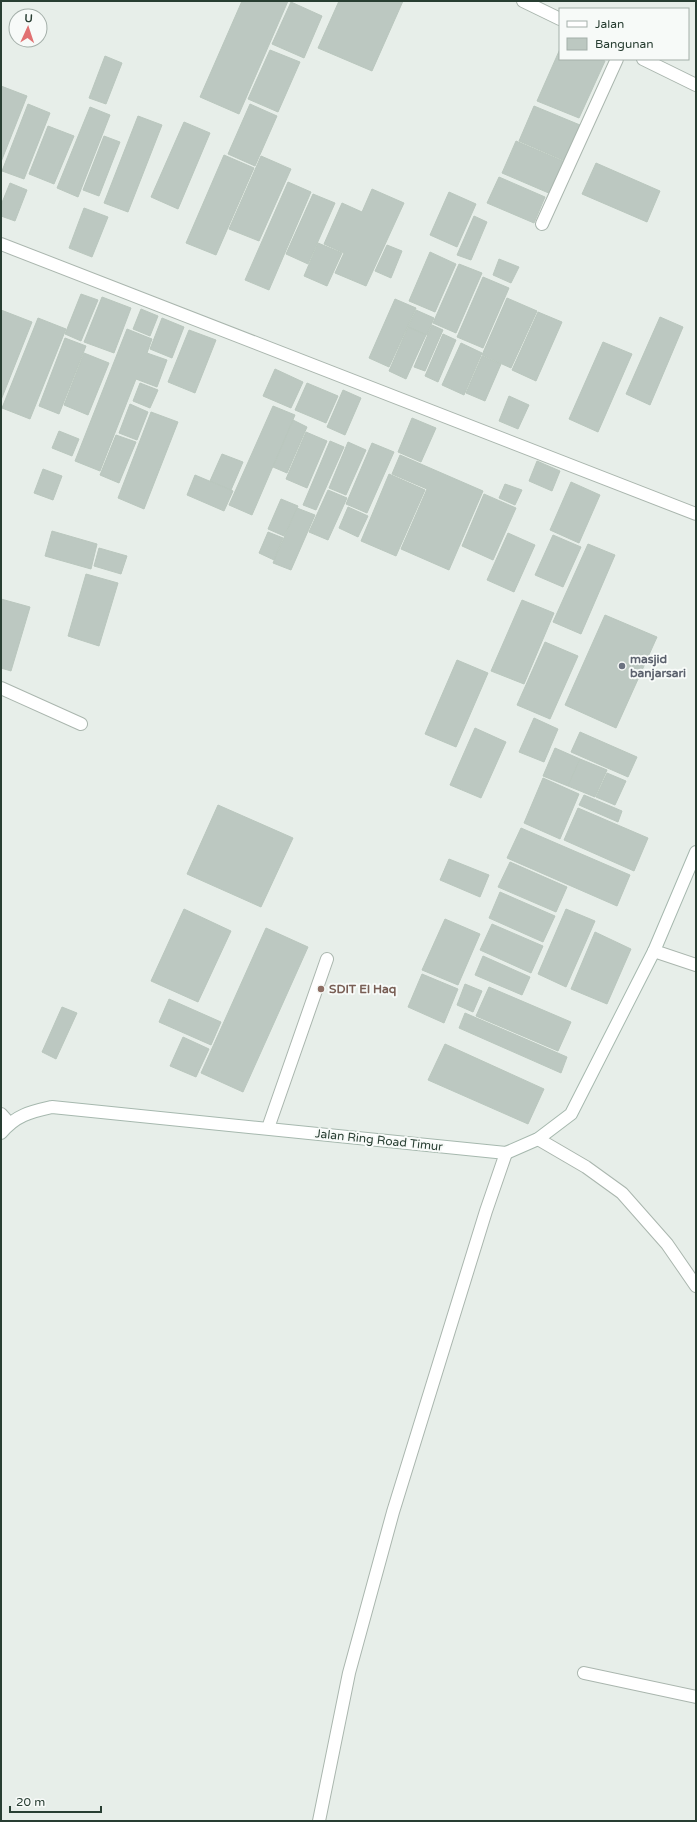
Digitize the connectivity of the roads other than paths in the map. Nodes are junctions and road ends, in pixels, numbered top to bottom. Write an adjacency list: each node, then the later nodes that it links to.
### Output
1 (523, 1): 2 (street)
2 (559, 19)
3 (617, 60): 6 (street)
4 (645, 60): 5 (street)
5 (696, 85)
6 (542, 224)
7 (1, 244): 8 (street)
8 (696, 514)
9 (1, 688): 10 (street)
10 (81, 724)
11 (696, 852): 12 (street, Jalan Ring Road Timur)
12 (654, 951): 14 (street); 18 (street, Jalan Ring Road Timur)
13 (327, 959): 16 (street)
14 (696, 965)
15 (5, 1118): 16 (street, Jalan Ring Road Timur); 17 (street, Jalan Ring Road Timur)
16 (268, 1128): 19 (street, Jalan Ring Road Timur)
17 (1, 1133)
18 (538, 1139): 19 (street, Jalan Ring Road Timur); 20 (street)
19 (506, 1153): 23 (street)
20 (696, 1286)
21 (584, 1673): 22 (street)
22 (696, 1697)
23 (319, 1821)

